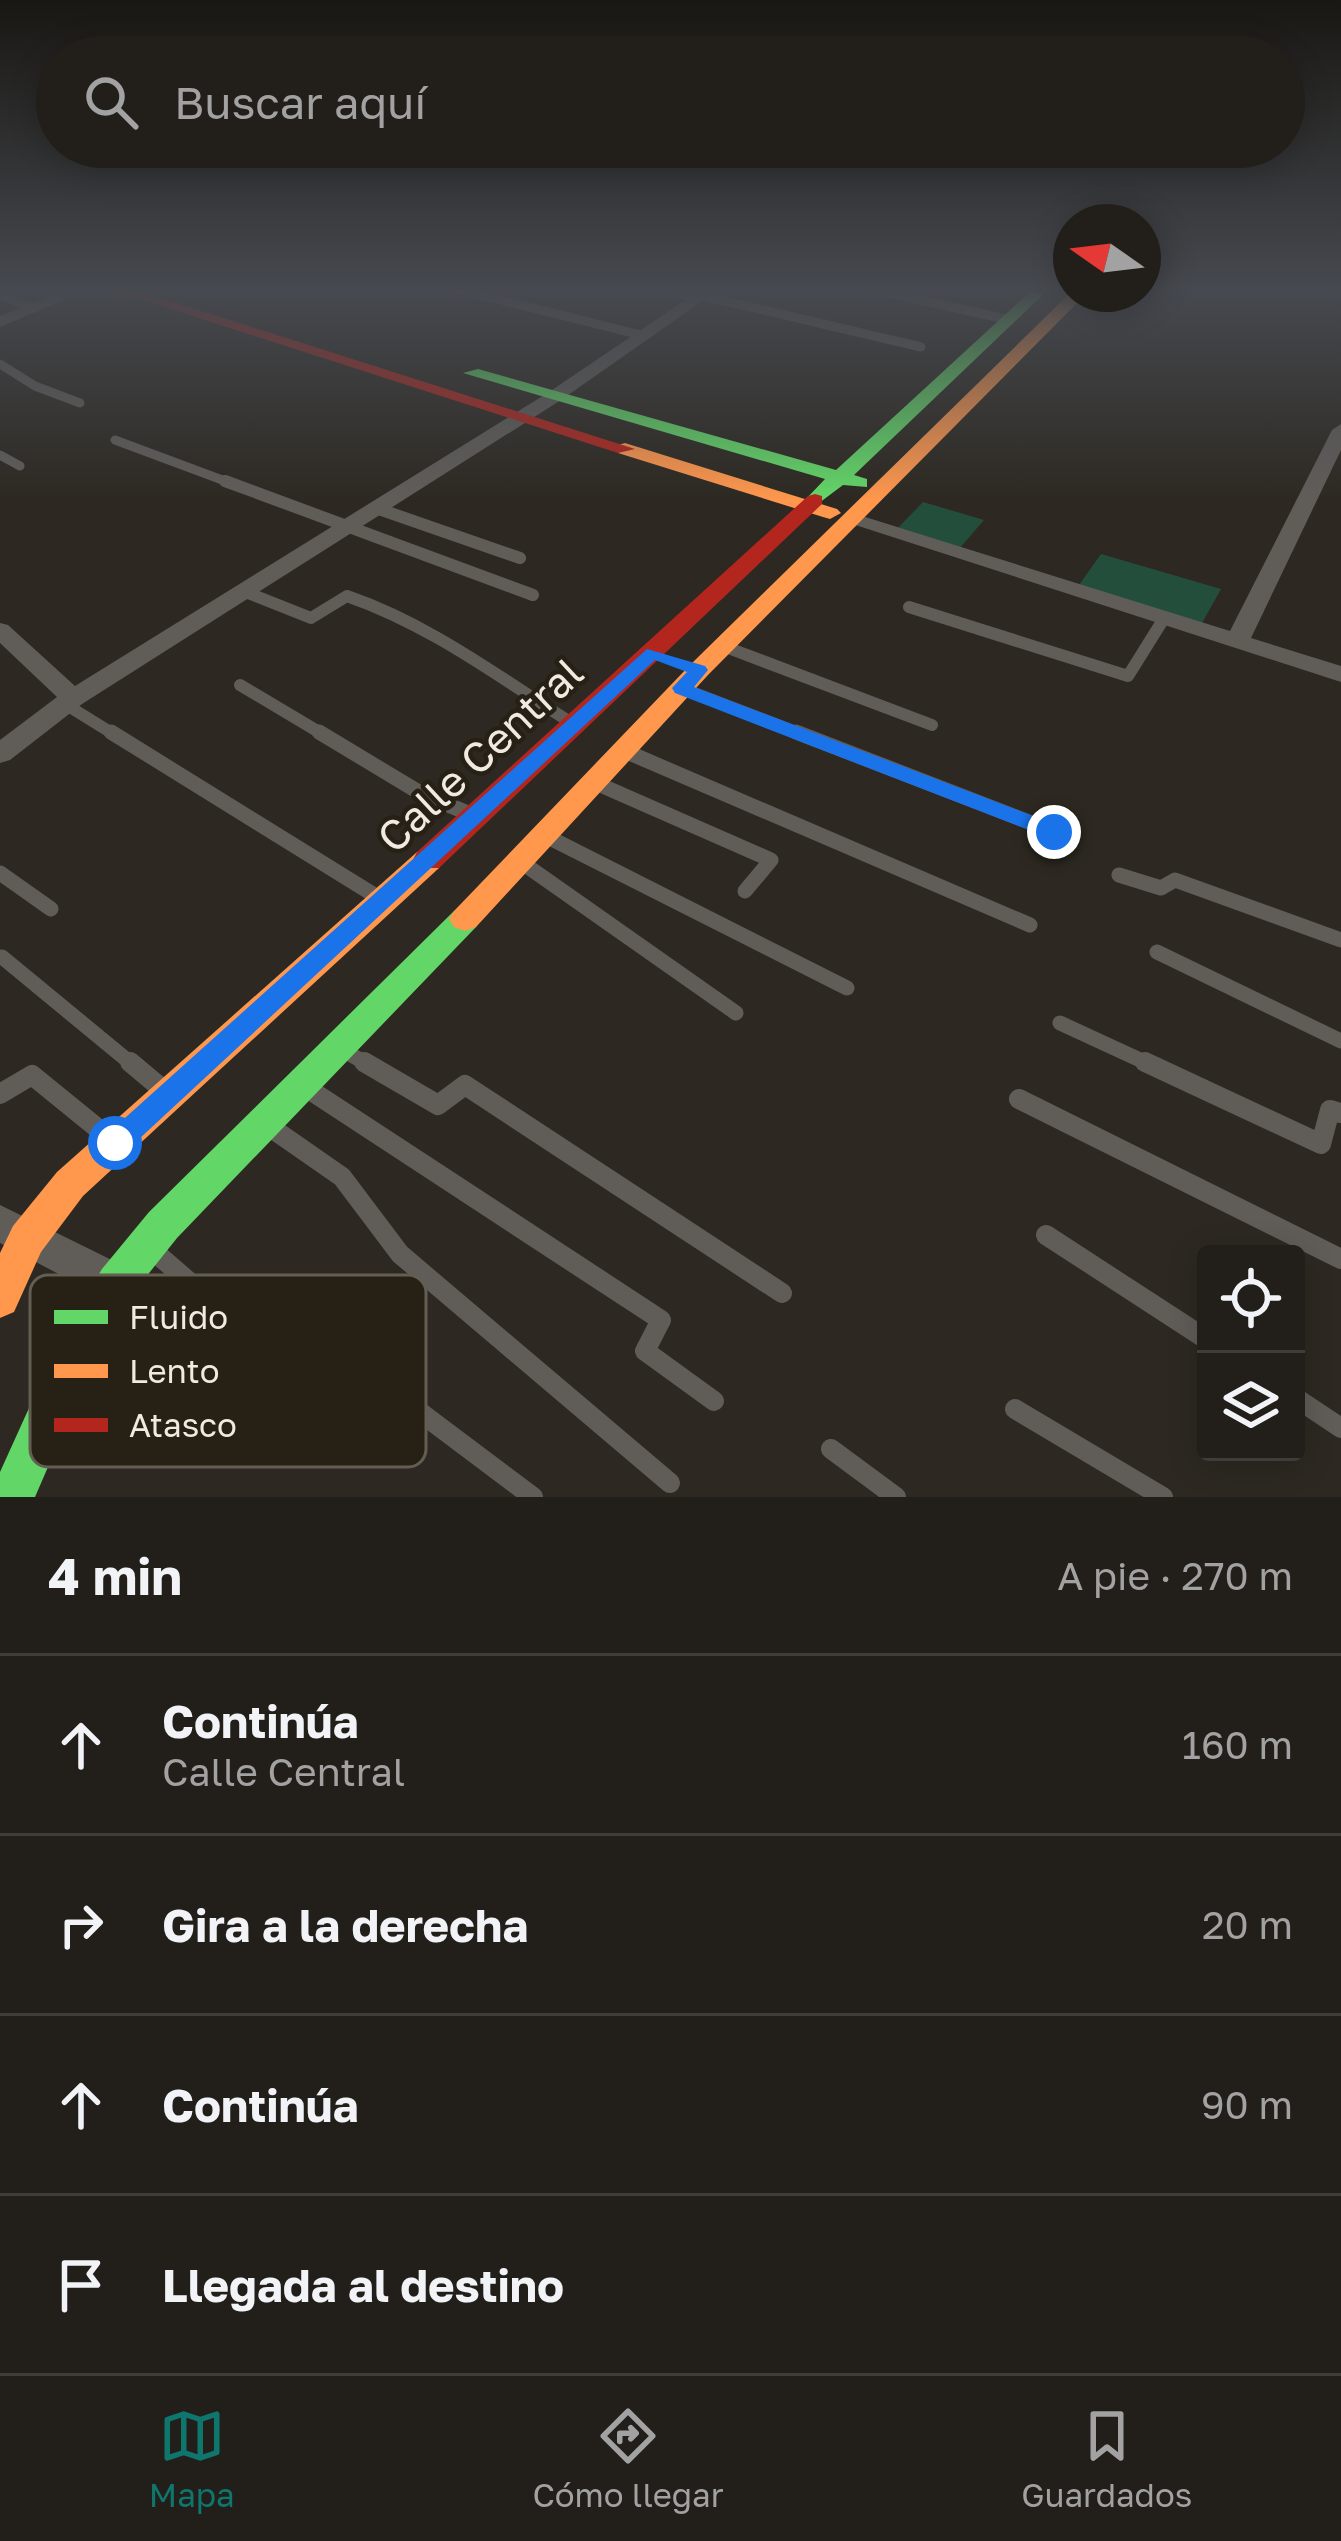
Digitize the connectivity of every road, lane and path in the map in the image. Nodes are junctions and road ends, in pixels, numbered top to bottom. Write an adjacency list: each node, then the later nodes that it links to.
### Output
1 (343, 360): 9 (street)
2 (427, 360): 7 (street)
3 (608, 360): 7 (street)
4 (968, 360): 14 (street, Calle Central)
5 (1012, 360): 15 (street)
6 (0, 364): 8 (lane)
7 (555, 396): 9 (street); 14 (street)
8 (80, 403)
9 (523, 416): 16 (street); 17 (street)
10 (1341, 430): 26 (street)
11 (115, 440): 19 (lane)
12 (0, 455): 13 (lane)
13 (20, 466)
14 (843, 478): 15 (street); 16 (street, Calle Central)
15 (882, 490): 18 (street)
16 (809, 506): 18 (street); 28 (street, Calle Central)
17 (376, 508): 19 (street); 20 (lane)
18 (854, 521): 24 (street); 27 (street)
19 (347, 526): 21 (street); 22 (lane)
20 (520, 558)
21 (243, 591): 32 (street); 33 (lane)
22 (533, 595)
23 (909, 607): 24 (lane)
24 (1163, 620): 26 (street)
25 (0, 630): 32 (street)
26 (1236, 643): 29 (street)
27 (723, 646): 30 (street); 34 (lane)
28 (653, 652): 30 (street); 33 (street, Calle Central)
29 (1341, 674)
30 (690, 679): 36 (street); 39 (lane)
31 (240, 685): 38 (lane)
32 (69, 701): 35 (street); 45 (lane)
33 (575, 724): 38 (street, Calle Central)
34 (932, 725)
35 (2, 750)
36 (623, 750): 37 (street); 47 (lane)
37 (594, 782): 40 (street); 44 (lane)
38 (476, 816): 45 (street, Calle Central)
39 (1054, 832)
40 (543, 835): 41 (street); 51 (lane)
41 (520, 861): 52 (lane); 55 (street)
42 (0, 873): 46 (lane)
43 (1119, 874): 48 (lane)
44 (745, 891)
45 (384, 901): 58 (street, Calle Central)
46 (51, 909)
47 (1030, 925)
48 (1341, 940)
49 (1157, 952): 54 (lane)
50 (2, 957): 58 (lane)
51 (847, 988)
52 (736, 1013)
53 (1060, 1023): 60 (lane)
54 (1341, 1041)
55 (340, 1049): 56 (street); 72 (lane)
56 (303, 1085): 61 (street); 75 (lane)
57 (0, 1094): 62 (lane)
58 (170, 1095): 62 (street, Calle Central)
59 (1019, 1099): 66 (lane)
60 (1341, 1113)
61 (265, 1124): 65 (street); 70 (lane)
62 (115, 1143): 63 (street, Calle Central)
63 (14, 1231): 67 (street); 73 (street, Calle Central)
64 (1046, 1234): 74 (lane)
65 (146, 1245): 68 (street); 69 (lane)
66 (1341, 1259)
67 (100, 1275)
68 (122, 1275)
69 (181, 1275)
70 (425, 1275)
71 (426, 1276): 82 (lane)
72 (782, 1293)
73 (0, 1298)
74 (1197, 1334)
75 (714, 1401)
76 (1305, 1405): 79 (lane)
77 (1016, 1408): 86 (lane)
78 (426, 1417): 84 (lane)
79 (1341, 1428)
80 (831, 1449): 85 (lane)
81 (30, 1456): 83 (street)
82 (670, 1483)
83 (12, 1497)
84 (533, 1497)
85 (896, 1497)
86 (1163, 1497)

